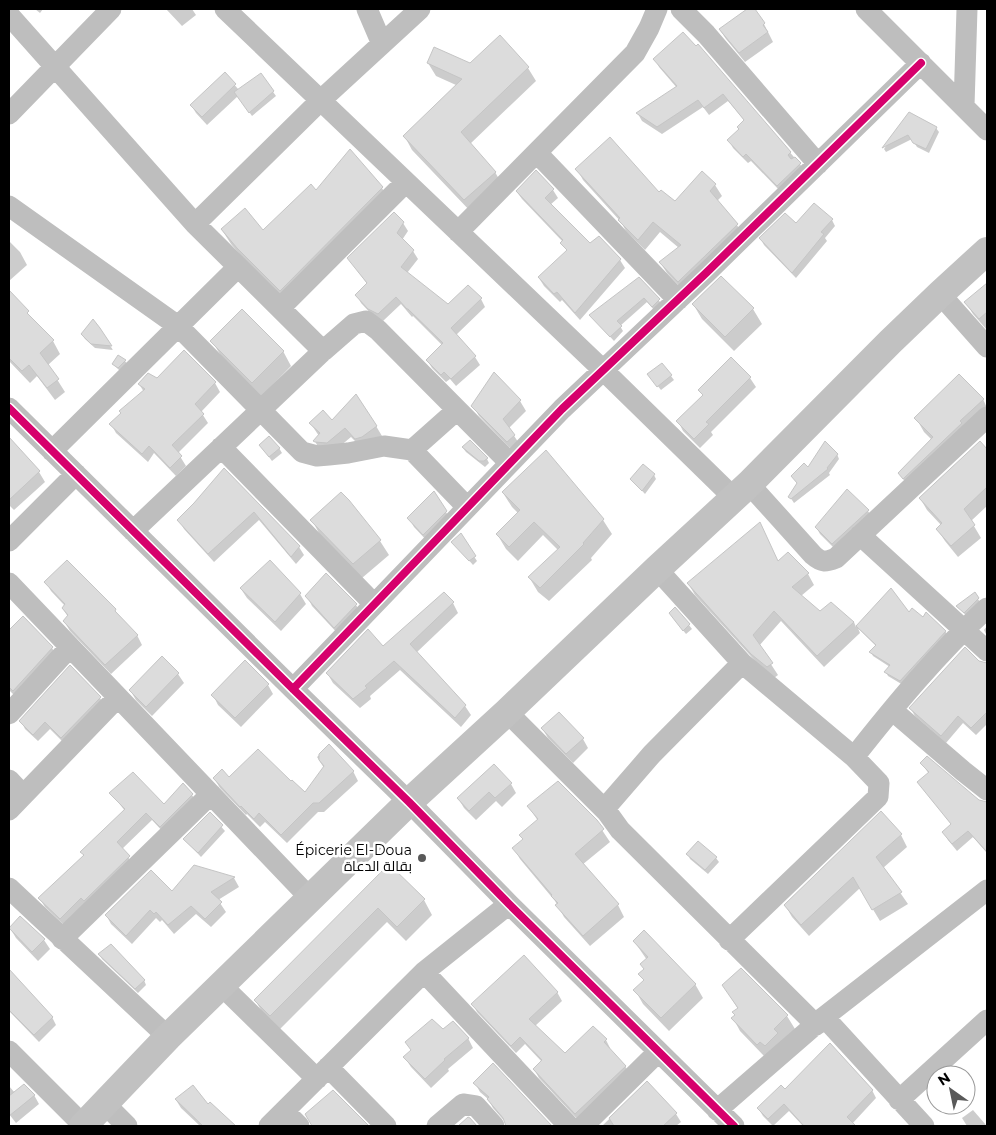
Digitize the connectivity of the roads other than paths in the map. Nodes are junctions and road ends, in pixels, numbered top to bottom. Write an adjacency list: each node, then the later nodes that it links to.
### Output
1 (111, 9): 12 (street)
2 (224, 9): 13 (street)
3 (367, 9): 10 (street)
4 (420, 9): 10 (street)
5 (657, 9): 17 (street)
6 (681, 9): 18 (street)
7 (866, 9): 11 (street)
8 (967, 9): 14 (street)
9 (9, 15): 12 (street)
10 (382, 44): 13 (street)
11 (921, 63): 14 (street); 18 (street)
12 (54, 67): 15 (street); 21 (street)
13 (321, 100): 19 (street); 21 (street)
14 (964, 106): 16 (street)
15 (9, 114)
16 (987, 130)
17 (538, 153): 22 (street); 26 (street)
18 (818, 164): 26 (street)
19 (406, 182): 22 (street); 27 (street)
20 (9, 206): 28 (street)
21 (195, 224): 24 (street)
22 (458, 232): 31 (street)
23 (987, 251): 25 (main road)
24 (238, 267): 27 (street); 28 (street)
25 (940, 294): 29 (street); 41 (main road)
26 (678, 300): 31 (street)
27 (280, 308): 30 (street)
28 (178, 326): 33 (street); 38 (street)
29 (987, 348)
30 (323, 351): 33 (street); 34 (street)
31 (603, 370): 39 (street); 41 (street)
32 (9, 408): 38 (street)
33 (262, 410): 36 (street); 37 (street)
34 (457, 410): 37 (street); 39 (street)
35 (987, 418): 44 (street)
36 (221, 447): 43 (street); 48 (street)
37 (412, 450): 42 (street)
38 (52, 451): 40 (street)
39 (510, 463): 42 (street)
40 (76, 474): 43 (street); 45 (street)
41 (742, 491): 44 (street); 46 (main road)
42 (467, 507): 48 (street)
43 (133, 531): 54 (street)
44 (860, 535): 50 (street)
45 (9, 541)
46 (657, 568): 53 (street); 57 (main road)
47 (9, 583): 51 (street)
48 (374, 604): 54 (street)
49 (987, 608): 50 (street)
50 (964, 630): 52 (street); 56 (street)
51 (70, 647): 55 (street); 58 (street)
52 (987, 651)
53 (742, 662): 59 (street); 66 (street)
54 (293, 689): 64 (street)
55 (118, 698): 62 (street); 63 (street)
56 (892, 710): 59 (street); 61 (street)
57 (507, 712): 64 (main road); 66 (street)
58 (9, 714)
59 (854, 757): 72 (street)
60 (9, 780): 63 (street)
61 (987, 790)
62 (211, 794): 69 (street); 71 (street)
63 (24, 795): 65 (street)
64 (409, 802): 69 (main road); 70 (street)
65 (9, 810)
66 (607, 812): 72 (street)
67 (9, 888): 71 (street)
68 (986, 892): 76 (street)
69 (310, 898): 74 (main road)
70 (509, 904): 73 (street); 79 (street)
71 (62, 939): 77 (street)
72 (729, 940): 76 (street)
73 (424, 972): 80 (street); 92 (street)
74 (221, 985): 77 (main road); 80 (street)
75 (987, 1020): 81 (street)
76 (820, 1021): 81 (street); 84 (street)
77 (168, 1036): 82 (main road)
78 (9, 1051): 85 (street)
79 (658, 1052): 84 (street); 93 (street)
80 (322, 1073): 83 (street); 89 (street)
81 (899, 1100): 94 (street)
82 (105, 1104): 85 (main road); 86 (street)
83 (284, 1111): 87 (street); 88 (street)
84 (728, 1121)
85 (83, 1126)
86 (127, 1126)
87 (269, 1126)
88 (299, 1126)
89 (386, 1126)
90 (436, 1126): 91 (street)
91 (494, 1126)
92 (569, 1126)
93 (583, 1126)
94 (924, 1126)

